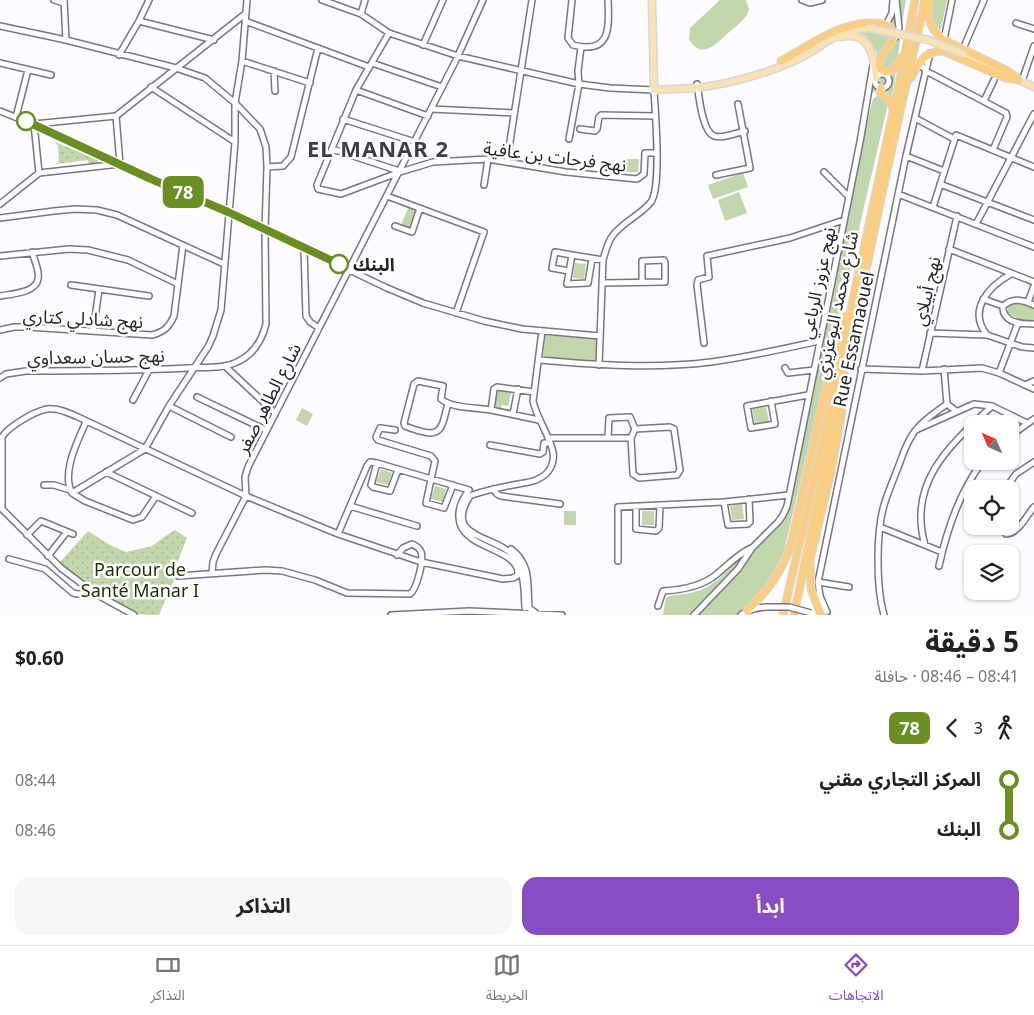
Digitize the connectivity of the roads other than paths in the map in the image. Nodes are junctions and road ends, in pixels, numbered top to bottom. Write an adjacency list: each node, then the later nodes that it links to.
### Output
1 (54, 0): 20 (street)
2 (149, 0): 23 (street)
3 (247, 0): 21 (street)
4 (322, 0): 22 (street)
5 (365, 0): 22 (street)
6 (444, 0): 35 (street)
7 (483, 0): 44 (street, شارع الطاهر صفر)
8 (532, 0): 54 (street)
9 (572, 0): 37 (street)
10 (608, 0): 37 (street)
11 (652, 0): 69 (main road)
12 (802, 0): 13 (street)
13 (822, 0)
14 (894, 0): 26 (street); 33 (street)
15 (915, 0): 40 (highway, شارع محمد البوعزيزي)
16 (925, 0): 67 (highway, شارع محمد البوعزيزي)
17 (929, 0): 32 (highway)
18 (952, 0): 32 (street)
19 (984, 0): 39 (street)
20 (64, 1): 30 (street)
21 (245, 14): 24 (street); 31 (street)
22 (361, 14): 29 (street)
23 (139, 21): 31 (street); 43 (street)
24 (245, 21): 38 (street); 46 (street)
25 (1016, 23): 28 (street)
26 (886, 25): 33 (highway); 47 (highway)
27 (0, 26): 30 (street)
28 (1034, 29)
29 (389, 33): 35 (street); 49 (street)
30 (66, 40): 43 (street)
31 (214, 40): 51 (street)
32 (944, 40): 39 (highway)
33 (892, 41): 56 (highway)
34 (826, 42): 39 (main road, bridge); 42 (main road); 47 (main road)
35 (424, 45): 44 (street)
36 (1034, 46): 59 (street)
37 (581, 47): 61 (street)
38 (318, 48): 49 (street); 60 (street)
39 (963, 51): 59 (highway)
40 (906, 52): 56 (highway); 76 (highway, شارع محمد البوعزيزي)
41 (931, 52): 50 (highway); 55 (street, Rue Essamaouel); 59 (highway)
42 (811, 53): 45 (main road); 62 (main road)
43 (119, 55): 51 (street)
44 (458, 56): 54 (street); 65 (street, شارع الطاهر صفر)
45 (874, 58): 63 (main road); 71 (street, نهج عزوز الرباعي)
46 (242, 61): 53 (street); 73 (street)
47 (781, 61): 62 (main road)
48 (0, 62): 52 (street)
49 (371, 65): 65 (street); 68 (street)
50 (917, 67): 55 (street); 67 (highway)
51 (176, 68): 64 (street); 73 (street)
52 (28, 70): 57 (street); 83 (street)
53 (274, 71): 60 (street); 70 (street)
54 (521, 71): 61 (street); 78 (street)
55 (926, 72): 72 (street); 84 (street, Rue Essamaouel)
56 (885, 73): 63 (street); 63 (street, نهج عزوز الرباعي)
57 (51, 75)
58 (994, 80): 72 (street)
59 (1020, 80): 66 (main road)
60 (310, 82): 103 (street)
61 (579, 84): 69 (street); 92 (street)
62 (698, 86): 69 (main road); 89 (street)
63 (878, 86): 71 (street, نهج عزوز الرباعي); 71 (street); 76 (highway)
64 (151, 87): 80 (street); 93 (street)
65 (442, 87): 75 (street, شارع الطاهر صفر)
66 (1034, 87)
67 (905, 89): 185 (highway, شارع محمد البوعزيزي)
68 (356, 90): 81 (street); 85 (street)
69 (654, 90): 82 (street)
70 (275, 91)
71 (868, 99): 114 (street, نهج عزوز الرباعي)
72 (984, 101): 96 (street)
73 (235, 103): 93 (street); 103 (street)
74 (738, 104): 89 (street)
75 (431, 109): 78 (street); 81 (street, شارع الطاهر صفر)
76 (893, 109): 153 (highway, شارع محمد البوعزيزي)
77 (0, 111): 83 (street)
78 (514, 113): 101 (street)
79 (1034, 114): 99 (street)
80 (116, 116): 86 (street); 102 (street)
81 (428, 116): 94 (street, شارع الطاهر صفر)
82 (655, 116): 88 (street); 97 (street)
83 (16, 117): 87 (street)
84 (915, 118): 91 (street); 98 (street, Rue Essamaouel)
85 (343, 119): 94 (street); 95 (street)
86 (59, 121): 87 (street); 90 (street)
87 (34, 124): 90 (street); 108 (street)
88 (580, 129)
89 (744, 132): 109 (street)
90 (57, 134): 102 (street)
91 (955, 137): 96 (street); 105 (street)
92 (569, 139)
93 (235, 142): 119 (street)
94 (415, 142): 106 (street, شارع الطاهر صفر)
95 (332, 149): 106 (street); 106 (street, نهج فرحات بن عافية)
96 (993, 150): 99 (street)
97 (656, 153): 101 (street, نهج فرحات بن عافية); 135 (street)
98 (906, 156): 105 (street); 112 (street, Rue Essamaouel)
99 (1011, 158): 104 (street); 115 (street)
100 (488, 159): 101 (street, نهج فرحات بن عافية); 106 (street, نهج فرحات بن عافية); 111 (street)
101 (507, 161)
102 (120, 164): 108 (street); 119 (street)
103 (267, 167): 126 (street)
104 (1034, 167)
105 (944, 171): 110 (street)
106 (400, 172): 113 (street, شارع الطاهر صفر)
107 (824, 172): 114 (street)
108 (39, 173): 116 (street)
109 (716, 175)
110 (940, 184): 115 (street); 117 (street)
111 (484, 185)
112 (898, 194): 117 (street); 173 (street, Rue Essamaouel)
113 (387, 196): 118 (street); 137 (street, شارع الطاهر صفر)
114 (849, 197): 122 (street, نهج عزوز الرباعي)
115 (987, 202): 123 (street); 124 (street)
116 (0, 204)
117 (933, 207): 120 (street)
118 (420, 208): 125 (street); 154 (street)
119 (228, 212): 126 (street); 136 (street)
120 (956, 216): 124 (street); 130 (street, نهج أبيلاي)
121 (0, 218): 127 (street)
122 (844, 220): 164 (street, نهج عزوز الرباعي); 165 (street)
123 (1034, 220)
124 (976, 224): 128 (street)
125 (395, 226)
126 (265, 230): 129 (street); 170 (street)
127 (183, 245): 136 (street); 142 (street, نهج شادلي كتاري)
128 (1034, 247)
129 (304, 249): 137 (street); 157 (street)
130 (949, 249): 139 (street); 161 (street, نهج أبيلاي)
131 (32, 252): 133 (street); 142 (street); 147 (street)
132 (572, 255): 134 (street); 138 (street); 138 (street)
133 (0, 256)
134 (592, 259): 135 (street); 138 (street)
135 (604, 260): 143 (street)
136 (224, 264): 171 (street)
137 (350, 269): 154 (street); 157 (street, شارع الطاهر صفر)
138 (568, 271)
139 (1011, 274): 141 (street); 149 (street)
140 (642, 282): 140 (street); 143 (street)
141 (1034, 282)
142 (178, 284): 159 (street, نهج شادلي كتاري)
143 (603, 284): 163 (street)
144 (71, 285): 146 (street)
145 (1034, 286): 150 (street)
146 (99, 290): 148 (street); 159 (street)
147 (0, 296)
148 (149, 296)
149 (983, 299): 152 (street); 162 (street)
150 (1028, 302): 151 (street); 152 (street)
151 (1034, 305)
152 (1003, 306): 155 (street)
153 (850, 309): 264 (highway); 272 (highway, شارع محمد البوعزيزي)
154 (456, 313): 160 (street)
155 (1018, 323): 156 (street); 166 (street)
156 (1034, 324)
157 (319, 328): 196 (street, شارع الطاهر صفر)
158 (0, 330): 159 (street, نهج شادلي كتاري)
159 (93, 331)
160 (542, 331): 163 (street); 168 (street)
161 (930, 333): 162 (street); 177 (street, نهج أبيلاي)
162 (986, 335): 166 (street)
163 (600, 336): 169 (street)
164 (819, 341): 169 (street); 176 (street, نهج عزوز الرباعي)
165 (704, 343)
166 (1011, 344): 167 (street); 178 (street)
167 (1034, 348)
168 (540, 360): 169 (street); 184 (street)
169 (599, 365)
170 (225, 366): 171 (street, نهج حسان سعداوي); 196 (street)
171 (194, 368): 175 (street, نهج حسان سعداوي); 192 (street)
172 (785, 368): 176 (street)
173 (861, 369): 177 (street); 259 (street, Rue Essamaouel)
174 (944, 369): 177 (street); 178 (street); 191 (street)
175 (149, 370): 179 (street, نهج حسان سعداوي); 188 (street)
176 (814, 370): 186 (street, نهج عزوز الرباعي)
177 (922, 371)
178 (999, 373): 181 (street)
179 (0, 378)
180 (1034, 381): 181 (street)
181 (1025, 385): 183 (street)
182 (518, 389): 184 (street); 194 (street); 197 (street)
183 (1034, 389)
184 (534, 392): 199 (street)
185 (841, 393): 265 (highway); 273 (highway, شارع محمد البوعزيزي)
186 (808, 395): 189 (street); 226 (street, نهج عزوز الرباعي)
187 (197, 397): 204 (street)
188 (133, 400)
189 (771, 401): 189 (street)
190 (448, 403): 190 (street); 194 (street)
191 (947, 404): 195 (street); 206 (street)
192 (169, 406): 208 (street); 213 (street)
193 (992, 406): 195 (street); 201 (street); 247 (street)
194 (491, 410): 197 (street)
195 (956, 411): 206 (street)
196 (275, 413): 204 (street, شارع الطاهر صفر)
197 (513, 414): 199 (street)
198 (1034, 419): 201 (street)
199 (539, 420): 211 (street)
200 (86, 422): 207 (street); 213 (street); 224 (street)
201 (1027, 423): 203 (street)
202 (634, 429): 209 (street); 210 (street); 210 (street)
203 (1019, 429)
204 (266, 430): 228 (street, شارع الطاهر صفر)
205 (396, 430): 219 (street)
206 (915, 430): 240 (street)
207 (1, 437): 236 (street)
208 (231, 437)
209 (608, 438): 210 (street); 211 (street)
210 (631, 438)
211 (549, 440): 212 (street); 223 (street)
212 (490, 445)
213 (145, 449): 218 (street); 228 (street)
214 (377, 462): 216 (street); 216 (street); 232 (street)
215 (1034, 462): 220 (street)
216 (398, 470): 219 (street)
217 (977, 470): 249 (street)
218 (106, 472): 224 (street); 227 (street)
219 (430, 479): 222 (street); 222 (street)
220 (1012, 480)
221 (44, 485): 224 (street)
222 (453, 485): 225 (street)
223 (493, 489): 225 (street); 231 (street)
224 (71, 491): 227 (street)
225 (470, 493): 245 (street); 246 (street)
226 (789, 495): 229 (street); 248 (street, نهج عزوز الرباعي)
227 (156, 496): 237 (street)
228 (246, 496): 243 (street); 257 (street)
229 (749, 500): 230 (street); 230 (street)
230 (724, 502): 234 (street)
231 (560, 504)
232 (350, 506): 238 (street); 243 (street)
233 (636, 506): 234 (street); 234 (street); 254 (street)
234 (660, 506)
235 (1034, 507): 239 (street)
236 (1, 508): 244 (street)
237 (192, 513)
238 (417, 526)
239 (1019, 526)
240 (880, 527): 247 (street); 274 (street)
241 (66, 533): 242 (street); 244 (street); 251 (street)
242 (73, 534)
243 (338, 534): 250 (street)
244 (27, 535): 251 (street)
245 (470, 537): 253 (street); 255 (street)
246 (486, 540): 253 (street); 266 (street)
247 (925, 545): 249 (street)
248 (752, 548): 262 (street); 271 (street, نهج عزوز الرباعي)
249 (942, 552): 256 (street)
250 (397, 555): 255 (street); 255 (street)
251 (48, 556): 261 (street)
252 (9, 559): 261 (street)
253 (515, 559): 263 (street)
254 (618, 561)
255 (421, 562): 257 (street)
256 (939, 566)
257 (212, 573): 258 (street)
258 (178, 576)
259 (818, 582): 260 (street); 265 (street, Rue Essamaouel)
260 (849, 587)
261 (94, 593): 268 (street)
262 (658, 606)
263 (525, 608)
264 (744, 613): 267 (street, bridge)
265 (824, 613)
266 (539, 614): 269 (street); 270 (street)
267 (813, 614)
268 (134, 615)
269 (391, 615)
270 (562, 615)
271 (694, 615)
272 (783, 615)
273 (794, 615)
274 (884, 615)

